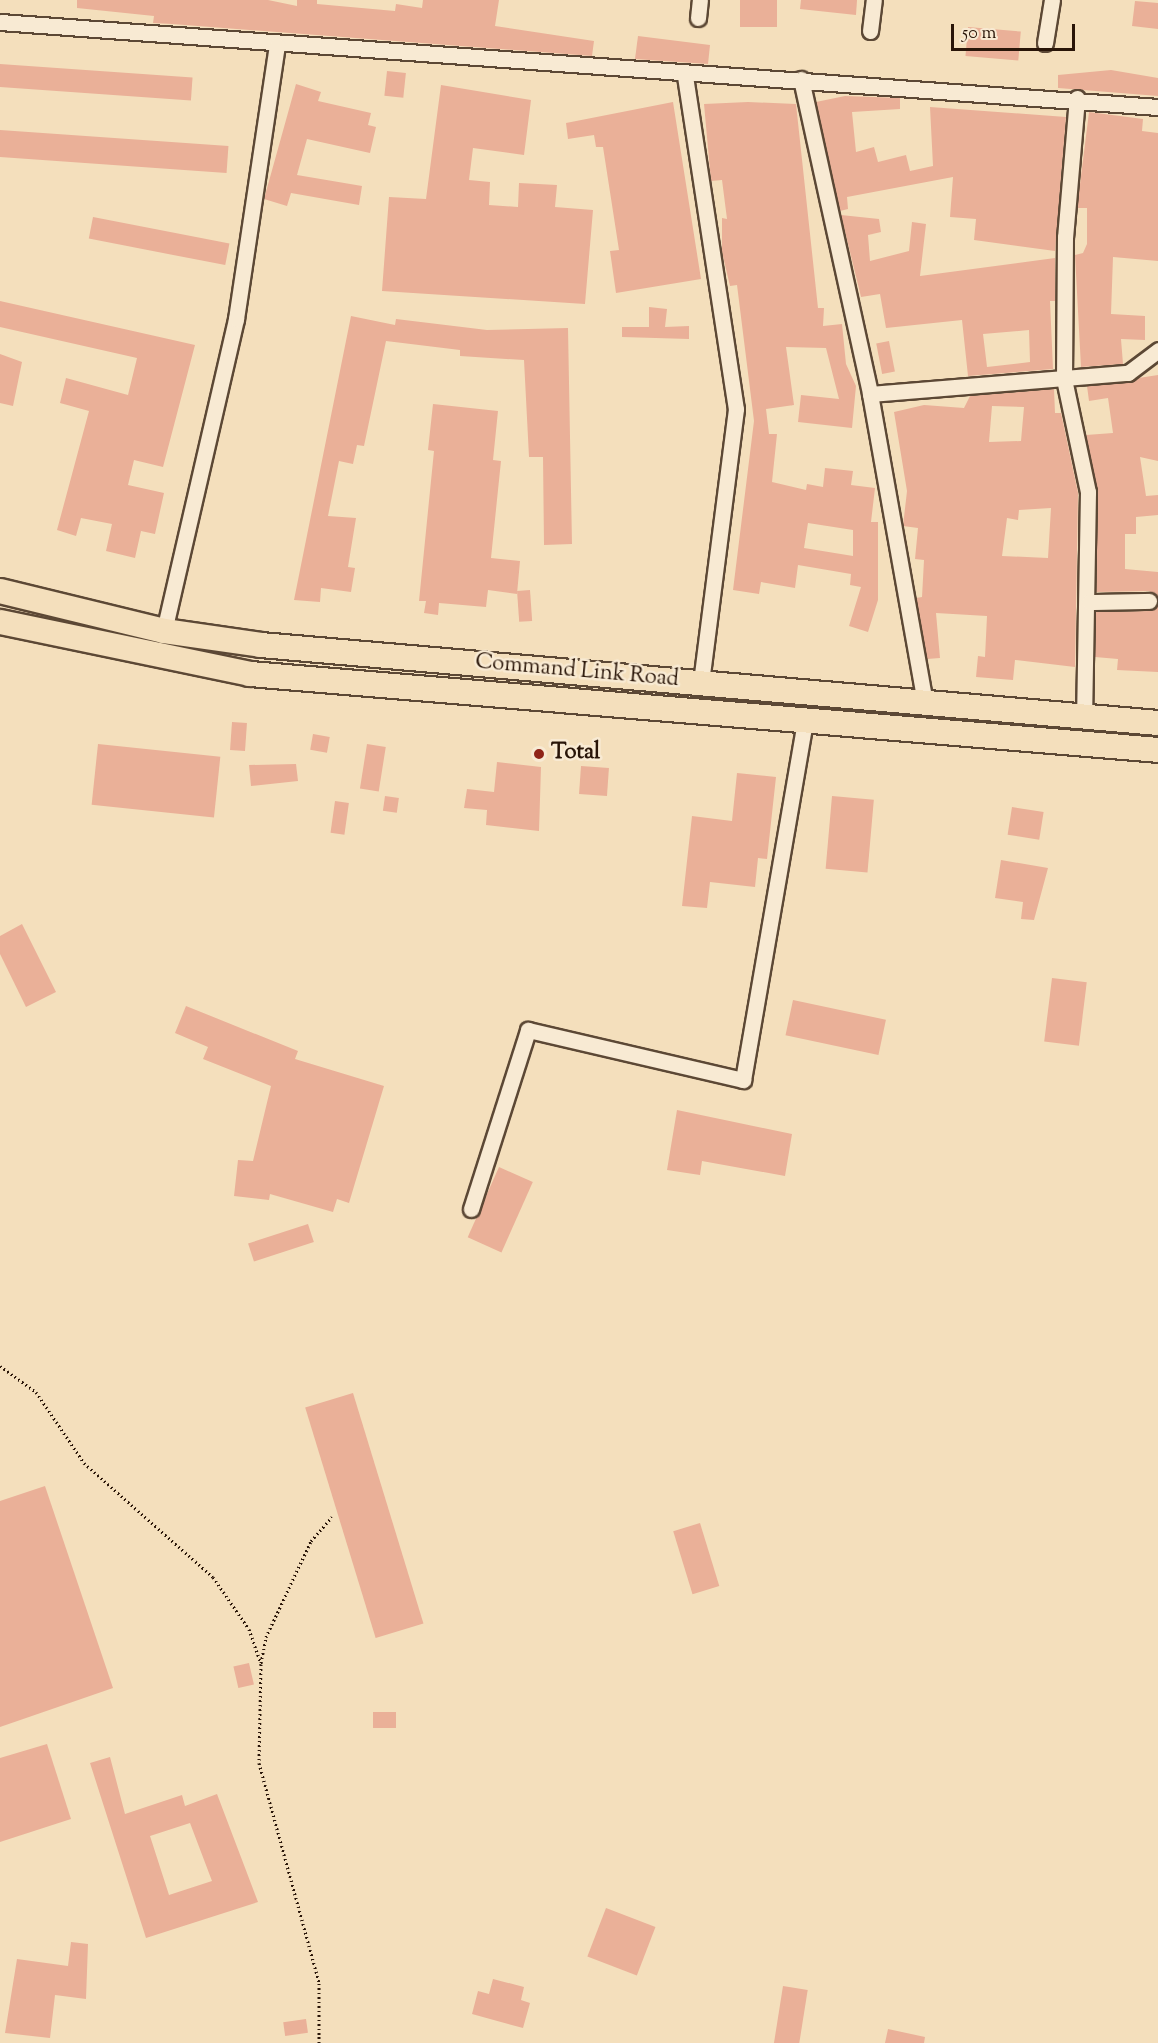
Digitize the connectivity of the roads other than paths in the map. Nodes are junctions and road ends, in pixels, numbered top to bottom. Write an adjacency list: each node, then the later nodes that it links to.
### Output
1 (700, 0): 4 (street)
2 (874, 0): 6 (street)
3 (1052, 0): 7 (street)
4 (698, 18)
5 (0, 22): 8 (street)
6 (870, 31)
7 (1045, 42)
8 (277, 45): 9 (street); 20 (street)
9 (685, 76): 10 (street); 21 (street)
10 (801, 79): 11 (street); 15 (street)
11 (1077, 98): 12 (street); 14 (street)
12 (1158, 107)
13 (1158, 350): 14 (street)
14 (1064, 380): 15 (street); 18 (street)
15 (870, 394): 22 (street)
16 (0, 591): 20 (main road, Command Link Road)
17 (1149, 601): 18 (street)
18 (1089, 602): 23 (street)
19 (0, 622): 24 (main road, Command Link Road)
20 (165, 631): 21 (main road, Command Link Road)
21 (701, 683): 22 (main road, Command Link Road)
22 (925, 704): 23 (main road, Command Link Road)
23 (1084, 717): 25 (main road, Command Link Road)
24 (806, 722): 26 (main road, Command Link Road); 27 (street)
25 (1158, 723)
26 (1158, 750)
27 (471, 1209)

